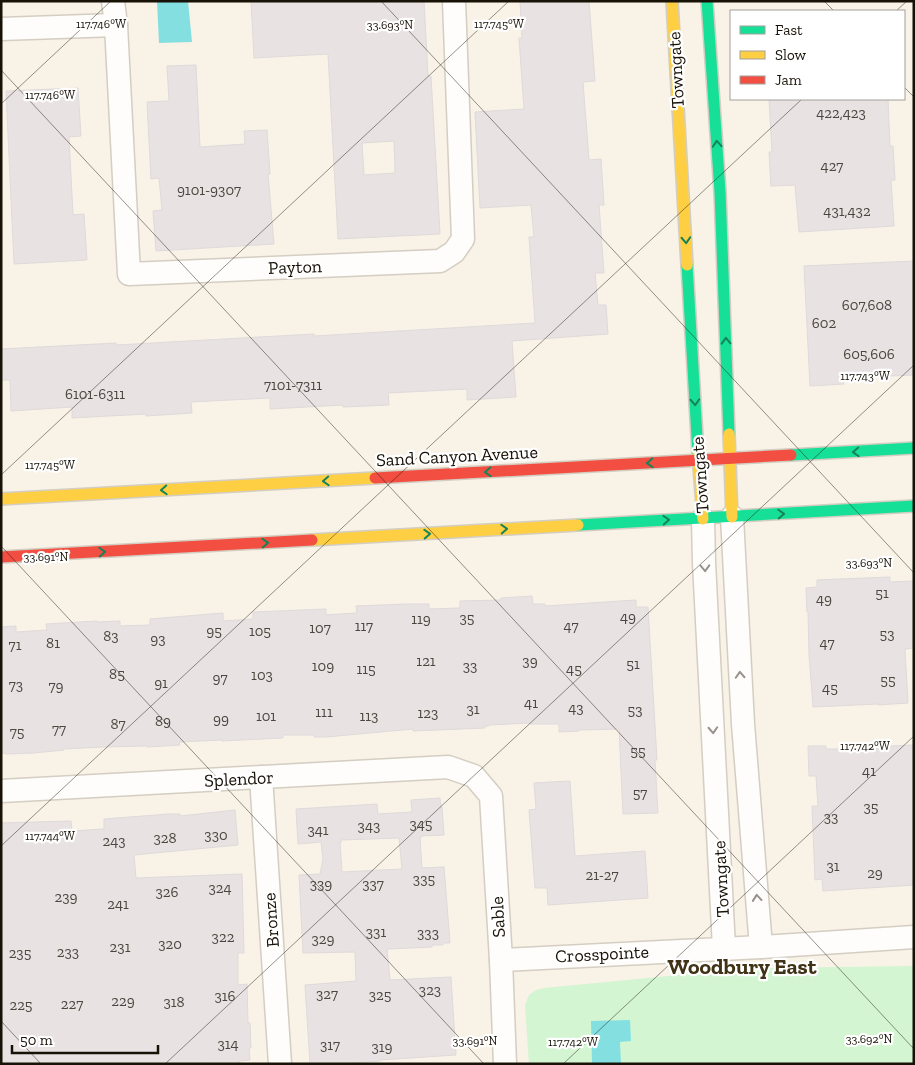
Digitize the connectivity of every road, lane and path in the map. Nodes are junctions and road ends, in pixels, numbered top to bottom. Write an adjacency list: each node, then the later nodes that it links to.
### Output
1 (113, 1): 5 (street, Payton)
2 (454, 1): 5 (street, Payton)
3 (672, 1): 9 (main road, Towngate, one-way to 9)
4 (706, 1): 8 (main road, Towngate, one-way to 4)
5 (116, 25): 6 (street)
6 (1, 29)
7 (914, 448): 8 (main road, Sand Canyon Avenue, one-way to 8)
8 (730, 459): 9 (main road, Sand Canyon Avenue); 12 (main road, Towngate)
9 (699, 461): 10 (main road, Sand Canyon Avenue, one-way to 10); 13 (main road, Towngate)
10 (1, 499)
11 (914, 506): 12 (main road, one-way to 11)
12 (732, 517): 13 (main road); 19 (street, Towngate, one-way to 12)
13 (703, 519): 14 (main road, one-way to 13); 20 (street, Towngate, one-way to 20)
14 (1, 557)
15 (474, 776): 16 (street, Splendor); 21 (street, Sable)
16 (262, 777): 17 (street, Splendor); 22 (street, Bronze)
17 (1, 791)
18 (914, 937): 19 (street, Crosspointe)
19 (761, 947): 20 (street, Crosspointe)
20 (724, 948): 21 (street, Crosspointe)
21 (500, 960): 23 (street, Sable)
22 (280, 1064)
23 (505, 1064)

